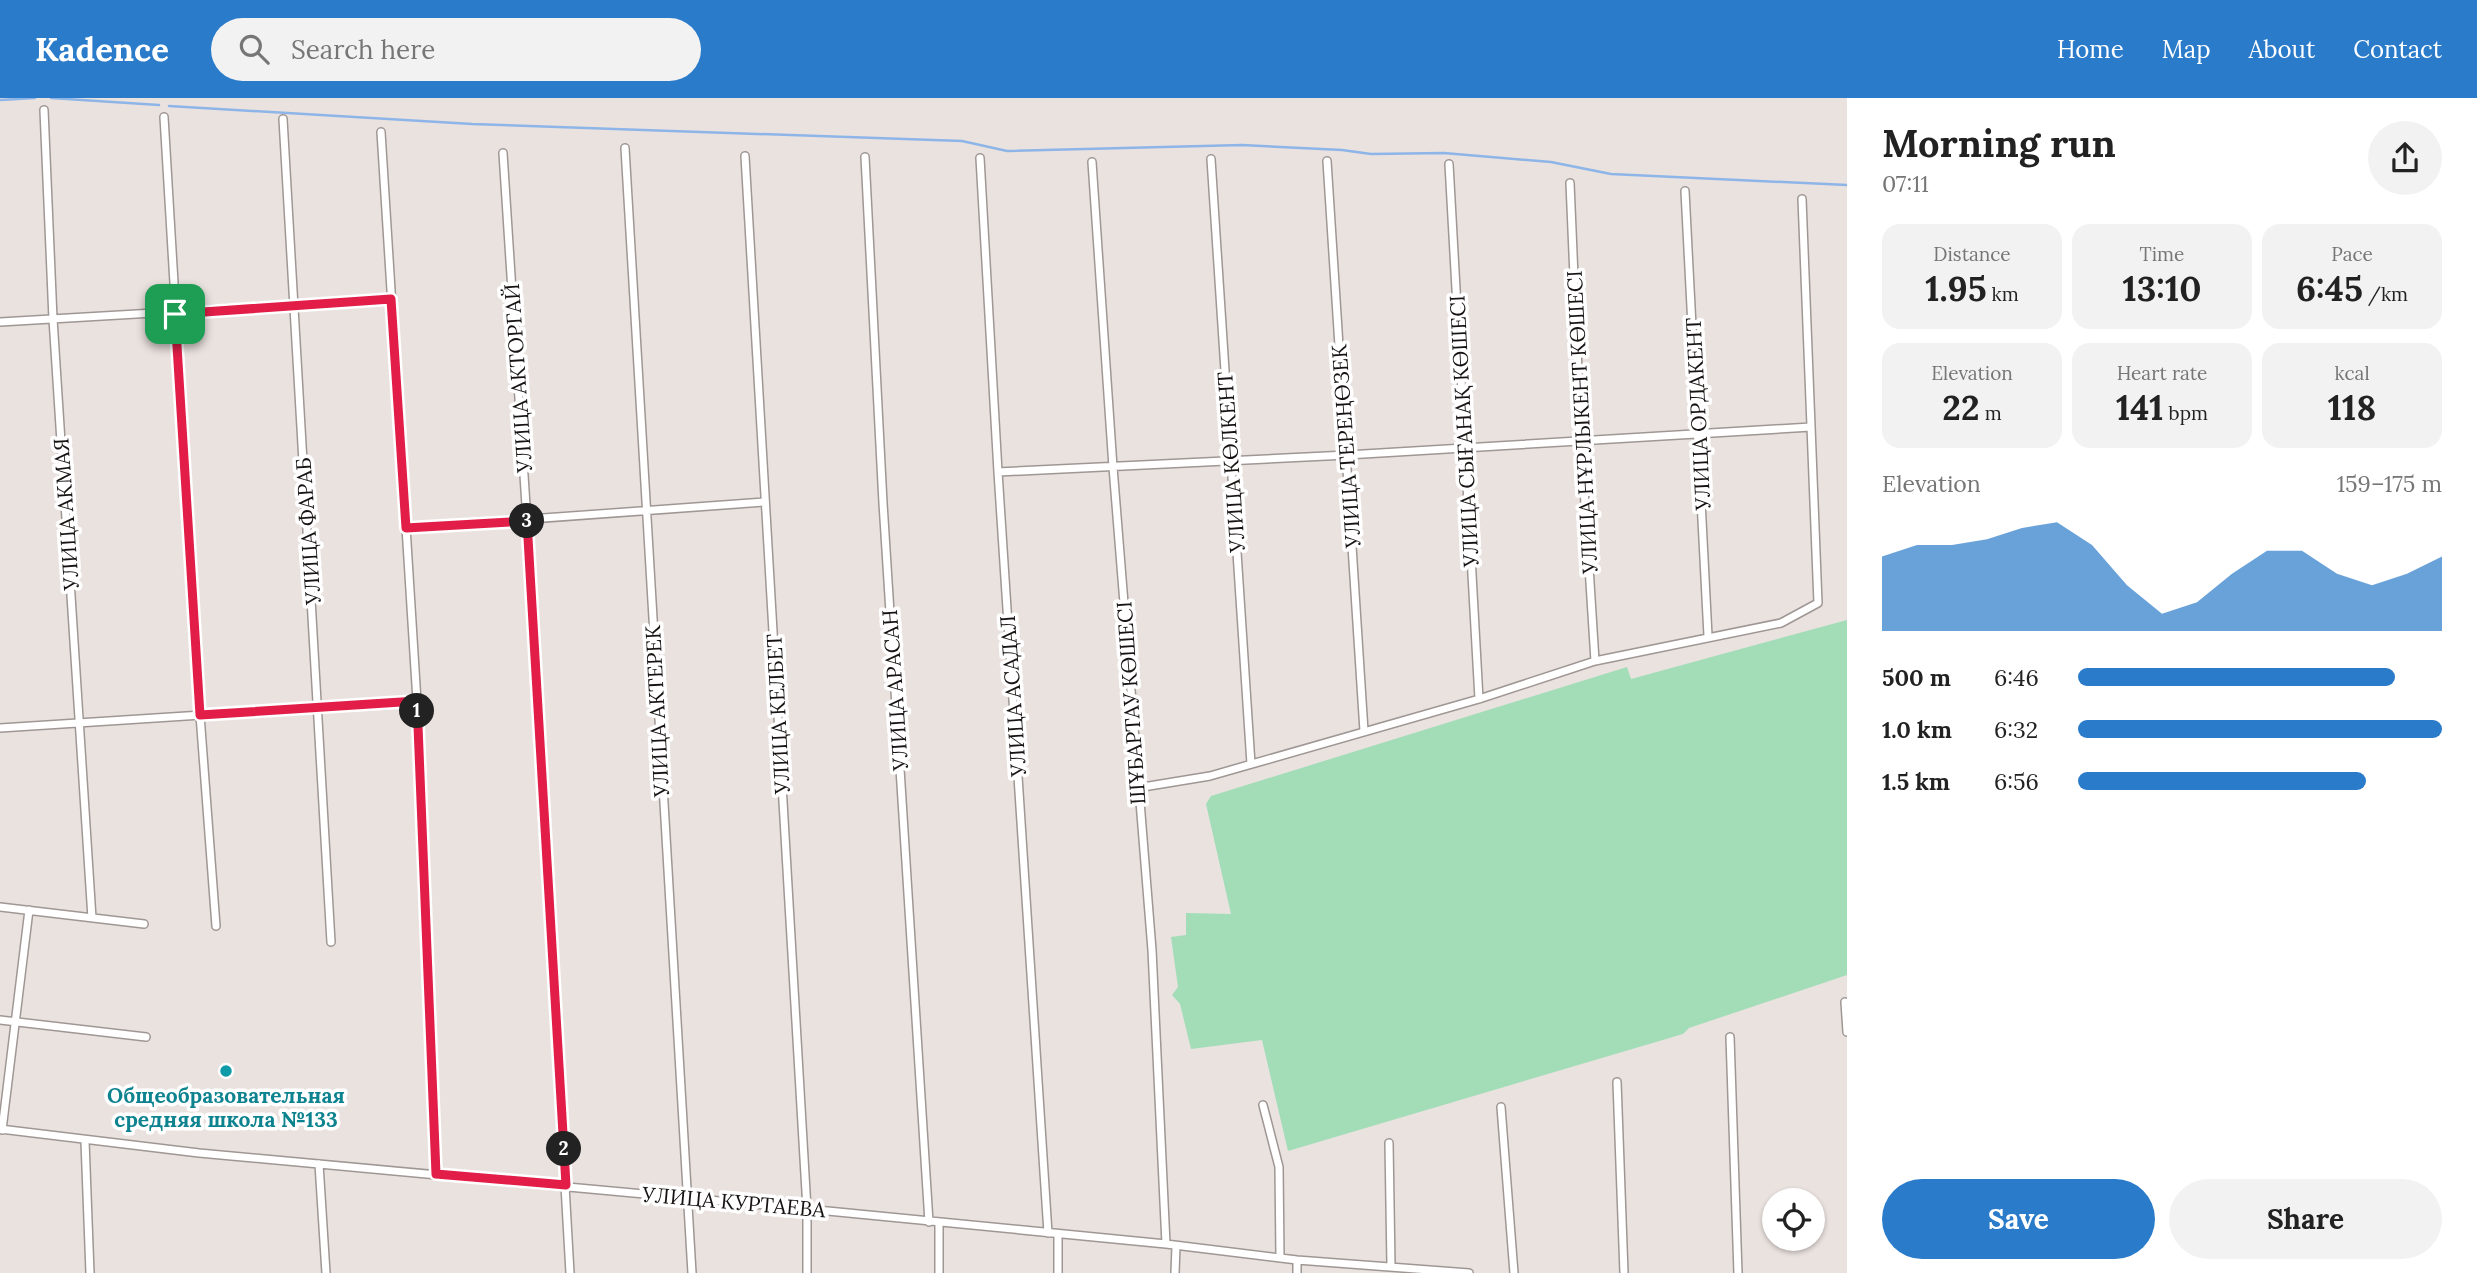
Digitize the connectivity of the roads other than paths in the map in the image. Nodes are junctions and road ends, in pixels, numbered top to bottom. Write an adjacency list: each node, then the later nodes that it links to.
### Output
1 (44, 110): 20 (street, УЛИЦА АКМАЯ)
2 (164, 117): 19 (street)
3 (283, 119): 18 (street, УЛИЦА ФАРАБ)
4 (381, 132): 17 (street)
5 (625, 148): 31 (street, УЛИЦА АКТЕРЕК)
6 (503, 153): 32 (street, УЛИЦА АКТОРГАЙ)
7 (745, 156): 30 (street, УЛИЦА КЕЛБЕТ)
8 (865, 157): 68 (street, УЛИЦА АРАСАН)
9 (980, 158): 29 (street, УЛИЦА АСАДАЛ)
10 (1211, 159): 27 (street, УЛИЦА КӨЛКЕНТ)
11 (1327, 161): 26 (street, УЛИЦА ТЕРЕҢӨЗЕК)
12 (1092, 162): 28 (street, ШҰБАРТАУ КӨШЕСІ)
13 (1449, 164): 25 (street, УЛИЦА СЫҒАНАҚ КӨШЕСІ)
14 (1570, 183): 24 (street, УЛИЦА НҰРЛЫКЕНТ КӨШЕСІ)
15 (1685, 191): 23 (street, УЛИЦА ОРДАКЕНТ)
16 (1802, 198): 22 (street)
17 (391, 299): 18 (street); 33 (street)
18 (294, 306): 19 (street); 38 (street, УЛИЦА ФАРАБ)
19 (175, 314): 20 (street); 39 (street)
20 (54, 319): 21 (street); 40 (street, УЛИЦА АКМАЯ)
21 (0, 322)
22 (1811, 427): 23 (street); 34 (street)
23 (1699, 433): 24 (street); 34 (street, УЛИЦА ОРДАКЕНТ)
24 (1581, 441): 25 (street); 35 (street, УЛИЦА НҰРЛЫКЕНТ КӨШЕСІ)
25 (1465, 448): 26 (street); 36 (street, УЛИЦА СЫҒАНАҚ КӨШЕСІ)
26 (1347, 455): 27 (street); 42 (street, УЛИЦА ТЕРЕҢӨЗЕК)
27 (1231, 461): 28 (street); 43 (street, УЛИЦА КӨЛКЕНТ)
28 (1113, 467): 29 (street); 44 (street, ШҰБАРТАУ КӨШЕСІ)
29 (998, 472): 70 (street, УЛИЦА АСАДАЛ)
30 (765, 502): 31 (street); 67 (street, УЛИЦА КЕЛБЕТ)
31 (645, 511): 32 (street); 66 (street, УЛИЦА АКТЕРЕК)
32 (527, 521): 33 (street); 65 (street, УЛИЦА АКТОРГАЙ)
33 (406, 528): 37 (street)
34 (1708, 636): 35 (street)
35 (1595, 661): 36 (street)
36 (1479, 699): 42 (street)
37 (417, 701): 38 (street); 64 (street)
38 (319, 707): 39 (street); 50 (street, УЛИЦА ФАРАБ)
39 (200, 715): 40 (street); 49 (street)
40 (80, 724): 41 (street); 47 (street, УЛИЦА АКМАЯ)
41 (0, 728)
42 (1364, 731): 43 (street)
43 (1251, 764): 44 (street)
44 (1137, 788): 72 (street, ШҰБАРТАУ КӨШЕСІ)
45 (0, 907): 46 (street)
46 (29, 910): 47 (street); 53 (street)
47 (92, 918): 48 (street)
48 (144, 924)
49 (216, 926)
50 (331, 942)
51 (1845, 1002): 54 (street)
52 (0, 1020): 53 (street)
53 (14, 1022): 55 (street); 60 (street)
54 (1847, 1032)
55 (146, 1037)
56 (1730, 1037): 90 (street)
57 (1616, 1082): 89 (street)
58 (1263, 1105): 74 (street)
59 (1501, 1107): 88 (street)
60 (1, 1129): 61 (street, УЛИЦА КУРТАЕВА)
61 (85, 1141): 63 (street, УЛИЦА КУРТАЕВА); 78 (street)
62 (1389, 1143): 76 (street)
63 (319, 1164): 64 (street, УЛИЦА КУРТАЕВА); 79 (street)
64 (436, 1174): 65 (street, УЛИЦА КУРТАЕВА)
65 (566, 1185): 66 (street, УЛИЦА КУРТАЕВА); 80 (street, УЛИЦА АКТОРГАЙ)
66 (686, 1198): 67 (street, УЛИЦА КУРТАЕВА); 81 (street, УЛИЦА АКТЕРЕК)
67 (807, 1209): 68 (street, УЛИЦА КУРТАЕВА); 82 (street, УЛИЦА КЕЛБЕТ)
68 (929, 1222): 69 (street, УЛИЦА КУРТАЕВА)
69 (939, 1223): 70 (street, УЛИЦА КУРТАЕВА); 83 (street)
70 (1048, 1233): 71 (street, УЛИЦА КУРТАЕВА)
71 (1058, 1234): 72 (street, УЛИЦА КУРТАЕВА); 84 (street)
72 (1166, 1244): 73 (street, УЛИЦА КУРТАЕВА)
73 (1176, 1246): 74 (street, УЛИЦА КУРТАЕВА); 85 (street)
74 (1280, 1258): 75 (street, УЛИЦА КУРТАЕВА)
75 (1297, 1260): 76 (street, УЛИЦА КУРТАЕВА); 86 (street)
76 (1391, 1266): 77 (street, УЛИЦА КУРТАЕВА)
77 (1413, 1270): 87 (street, УЛИЦА КУРТАЕВА)
78 (90, 1273)
79 (326, 1273)
80 (570, 1273)
81 (692, 1273)
82 (807, 1273)
83 (939, 1273)
84 (1058, 1273)
85 (1175, 1273)
86 (1297, 1273)
87 (1469, 1273)
88 (1514, 1273)
89 (1625, 1273)
90 (1738, 1273)

